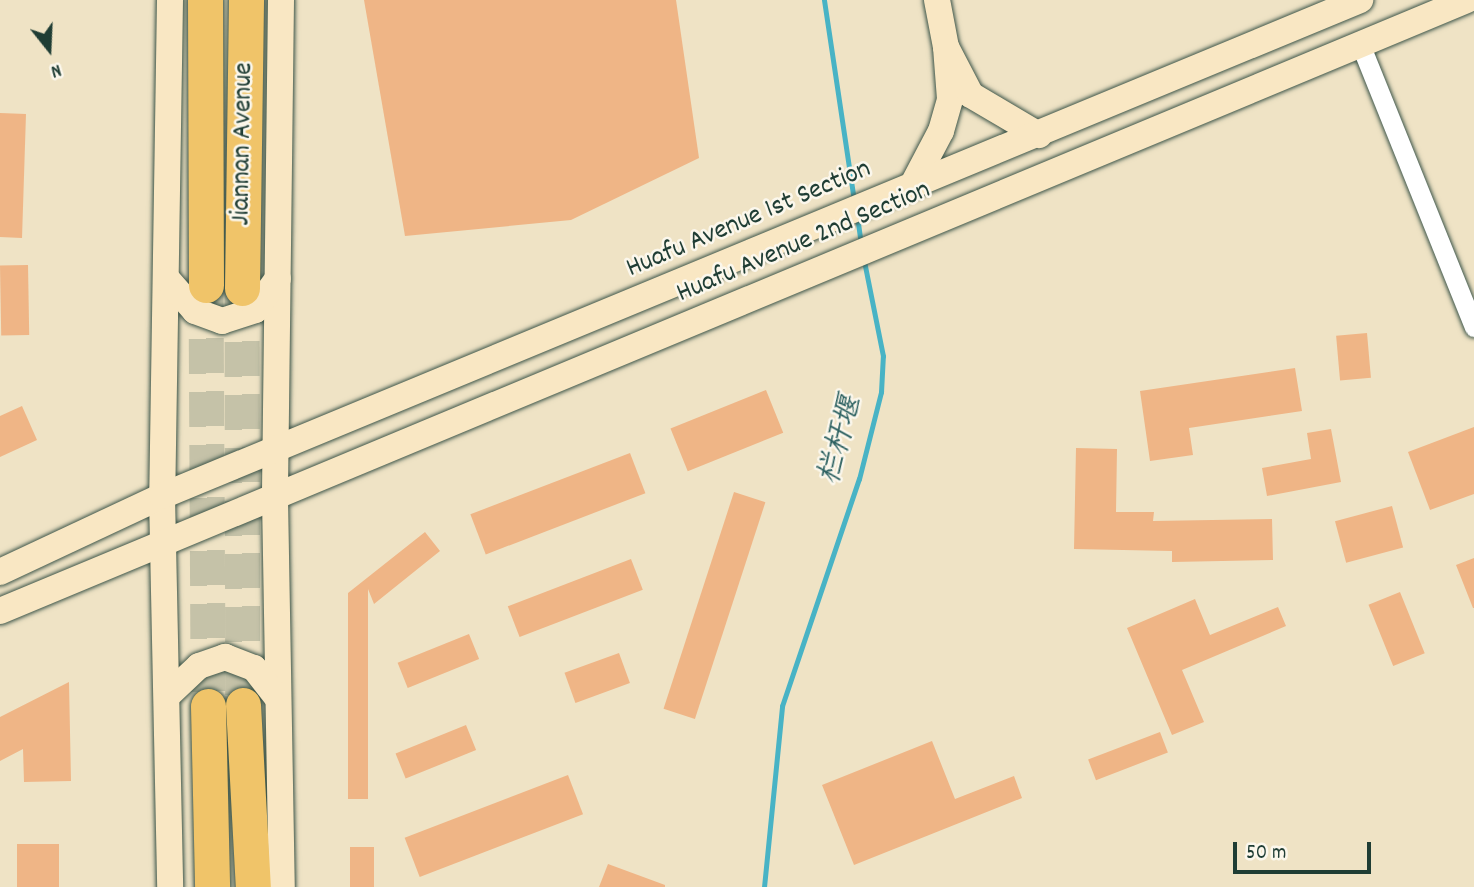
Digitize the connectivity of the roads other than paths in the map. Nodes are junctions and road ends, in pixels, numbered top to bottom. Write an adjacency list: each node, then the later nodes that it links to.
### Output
1 (170, 0): 13 (main road)
2 (205, 0): 14 (highway, Jiannan Avenue)
3 (246, 0): 15 (highway, Jiannan Avenue)
4 (281, 0): 12 (main road)
5 (937, 0): 9 (main road)
6 (1467, 0): 8 (main road, Huafu Avenue 2nd Section)
7 (1351, 2): 10 (main road, Huafu Avenue 1st Section)
8 (1361, 46): 16 (street); 19 (main road, Huafu Avenue 2nd Section)
9 (946, 47): 10 (main road); 11 (main road)
10 (1039, 135): 11 (main road, Huafu Avenue 1st Section)
11 (912, 186): 17 (main road, Huafu Avenue 1st Section)
12 (278, 278): 13 (main road); 17 (main road)
13 (168, 280): 18 (main road)
14 (206, 285)
15 (242, 288)
16 (1474, 327)
17 (276, 453): 18 (main road, Huafu Avenue 1st Section); 19 (main road)
18 (162, 496): 20 (main road); 21 (main road, Huafu Avenue 1st Section)
19 (275, 498): 20 (main road, Huafu Avenue 2nd Section); 24 (main road)
20 (163, 538): 22 (main road); 23 (main road)
21 (0, 572)
22 (0, 611)
23 (167, 696): 24 (main road); 27 (main road)
24 (278, 699): 30 (main road)
25 (243, 705): 29 (highway)
26 (208, 706): 28 (highway)
27 (170, 887)
28 (212, 887)
29 (253, 887)
30 (282, 887)

